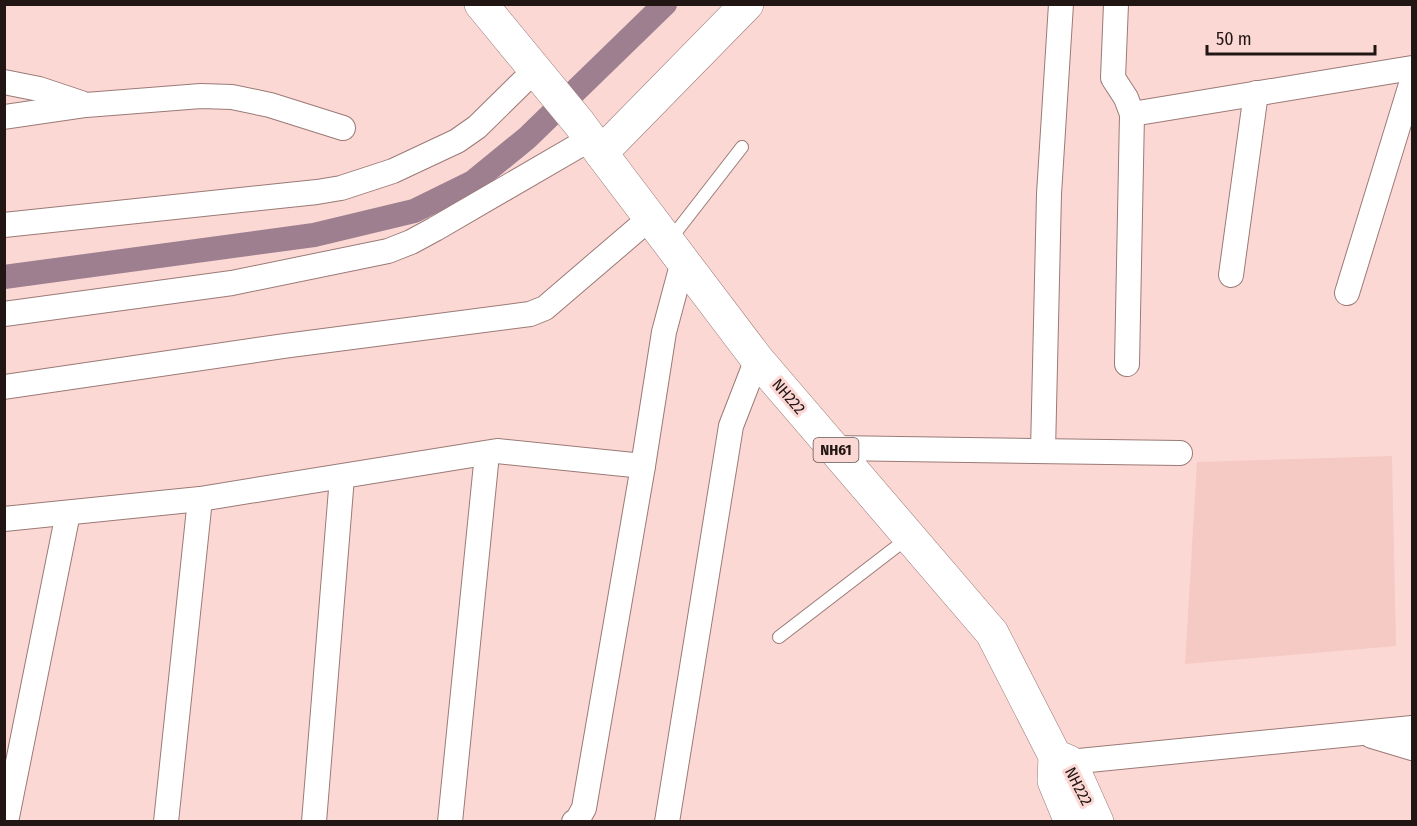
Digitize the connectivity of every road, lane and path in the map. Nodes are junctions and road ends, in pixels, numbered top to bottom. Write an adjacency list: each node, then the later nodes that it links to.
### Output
1 (481, 4): 6 (main road)
2 (747, 4): 14 (main road)
3 (1061, 4): 25 (street)
4 (1116, 4): 11 (street)
5 (1413, 68): 9 (street)
6 (537, 75): 14 (main road, NH222); 16 (street)
7 (1413, 81): 19 (street)
8 (4, 82): 10 (street)
9 (1256, 93): 11 (street); 18 (street)
10 (86, 105): 12 (street); 13 (street)
11 (1132, 114): 22 (street)
12 (4, 117)
13 (343, 128)
14 (590, 138): 17 (main road, NH222 / NH61); 20 (street)
15 (742, 147): 17 (lane)
16 (4, 225)
17 (667, 240): 21 (main road, NH222 / NH61); 23 (street); 28 (street)
18 (1231, 275)
19 (1347, 293)
20 (4, 314)
21 (757, 359): 24 (main road, NH222 / NH61); 44 (street)
22 (1127, 364)
23 (4, 387)
24 (834, 448): 25 (street); 33 (main road, NH222 / NH61)
25 (1043, 451): 26 (street)
26 (1180, 453)
27 (487, 454): 28 (street); 29 (street); 42 (street)
28 (643, 466): 43 (street)
29 (342, 477): 30 (street); 41 (street)
30 (200, 499): 31 (street); 40 (street)
31 (68, 513): 32 (street); 39 (street)
32 (4, 519)
33 (910, 536): 34 (lane); 38 (main road, NH222 / NH61)
34 (779, 637)
35 (1413, 728): 36 (street)
36 (1361, 732): 37 (street); 38 (street)
37 (1413, 748)
38 (1062, 759): 45 (main road, NH222 / NH61); 46 (main road, NH222 / NH61)
39 (6, 822)
40 (166, 822)
41 (314, 822)
42 (450, 822)
43 (574, 822)
44 (667, 822)
45 (1071, 822)
46 (1097, 822)

